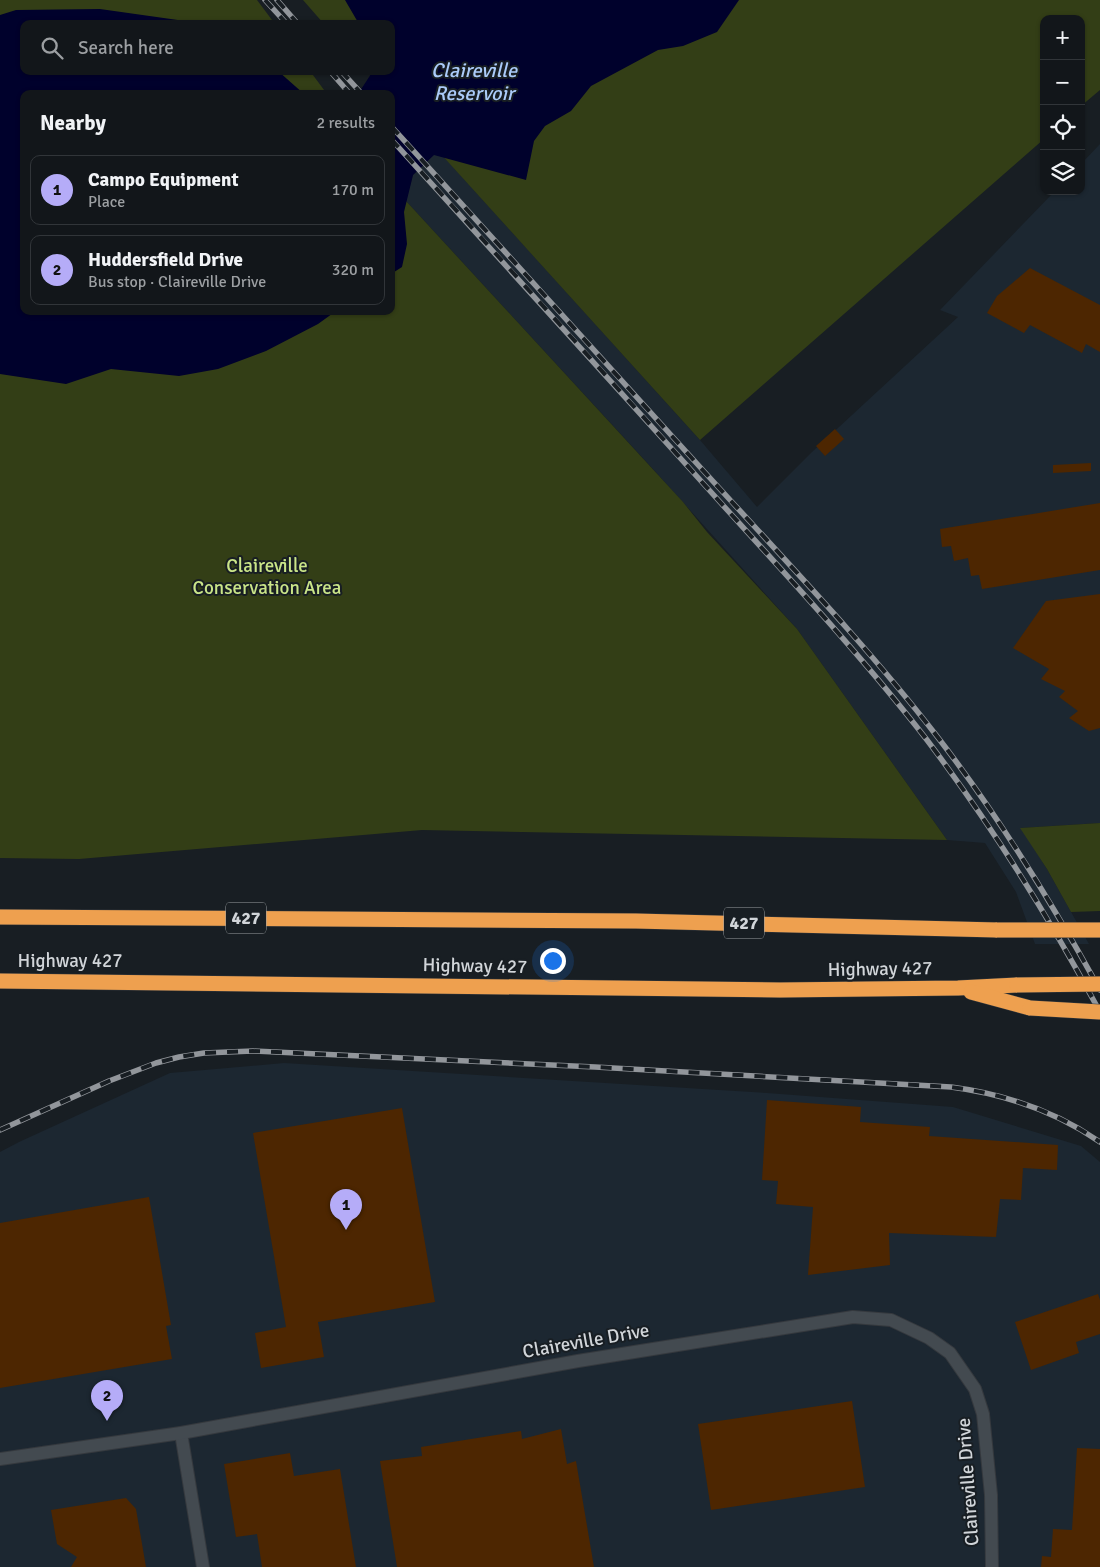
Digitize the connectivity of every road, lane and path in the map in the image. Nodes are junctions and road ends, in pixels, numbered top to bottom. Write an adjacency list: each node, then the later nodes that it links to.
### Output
1 (0, 917): 2 (highway, 427, bridge)
2 (1100, 930)
3 (0, 981): 5 (highway, Highway 427)
4 (1100, 984): 5 (highway, Highway 427, bridge)
5 (958, 988): 6 (highway, bridge)
6 (1100, 1012)
7 (181, 1433): 8 (street, Claireville Drive); 9 (street); 10 (street, Claireville Drive)
8 (0, 1459)
9 (203, 1567)
10 (992, 1567)

